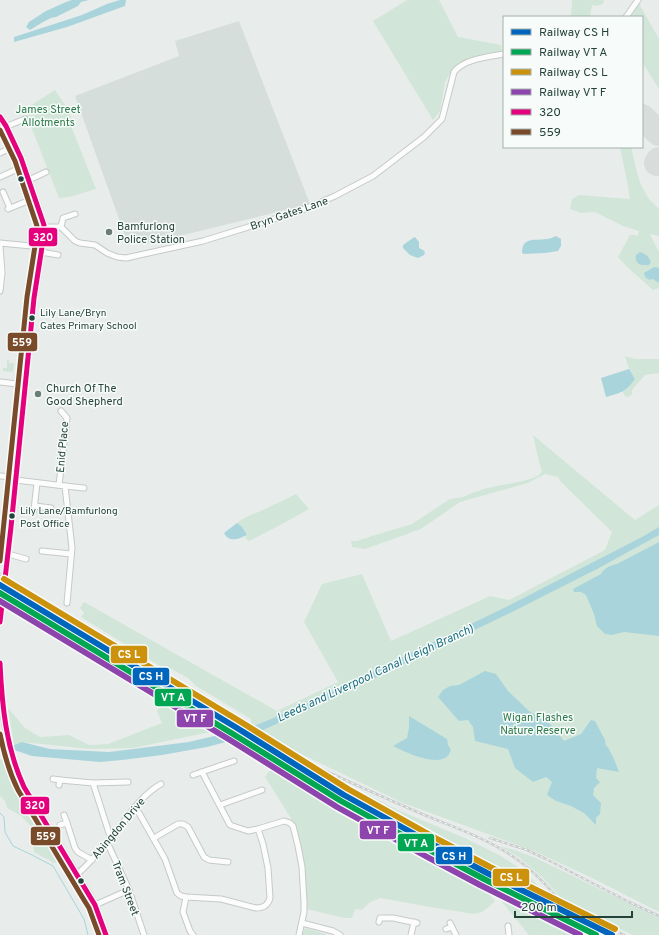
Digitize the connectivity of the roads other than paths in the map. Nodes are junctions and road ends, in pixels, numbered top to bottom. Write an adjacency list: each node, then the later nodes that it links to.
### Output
1 (638, 0): 2 (street)
2 (627, 16)
3 (503, 54): 18 (street, Bryn Gates Lane)
4 (0, 117): 6 (main road)
5 (25, 119): 6 (street)
6 (6, 126): 7 (street); 8 (main road)
7 (0, 129)
8 (16, 146): 9 (street); 10 (main road)
9 (0, 153)
10 (24, 166): 12 (street); 13 (main road)
11 (46, 172): 13 (street)
12 (0, 177)
13 (29, 180): 15 (main road)
14 (4, 192): 15 (street)
15 (35, 198): 17 (main road)
16 (74, 214): 18 (street)
17 (44, 224): 18 (street); 21 (main road)
18 (61, 227)
19 (0, 243): 21 (street)
20 (0, 246): 23 (street)
21 (42, 250): 22 (street); 25 (main road)
22 (58, 254)
23 (0, 291)
24 (0, 382): 25 (street)
25 (26, 385): 28 (main road)
26 (61, 411): 30 (street, Enid Place)
27 (0, 476): 28 (street)
28 (16, 479): 29 (street); 35 (main road)
29 (37, 483): 30 (street); 33 (street)
30 (58, 485): 31 (street)
31 (65, 486): 32 (street); 36 (street)
32 (84, 488)
33 (51, 508)
34 (42, 551): 36 (street)
35 (8, 554): 37 (street); 39 (main road, bridge)
36 (71, 554): 38 (street)
37 (26, 558)
38 (66, 600)
39 (0, 622)
40 (0, 663): 60 (main road)
41 (234, 761): 42 (street)
42 (202, 772): 43 (street); 49 (street)
43 (193, 775)
44 (53, 779): 46 (street)
45 (128, 782): 46 (street)
46 (93, 783): 55 (street)
47 (161, 784): 50 (street, Abingdon Drive)
48 (262, 790): 49 (street)
49 (220, 805): 54 (street)
50 (133, 808): 55 (street, Abingdon Drive); 56 (street)
51 (64, 814): 52 (street)
52 (67, 823): 53 (street); 58 (street)
53 (60, 825)
54 (258, 829): 62 (street); 65 (street)
55 (112, 836): 57 (street, Abingdon Drive)
56 (154, 838): 59 (street); 62 (street)
57 (107, 842): 58 (street, Abingdon Drive); 61 (street, Tram Street)
58 (92, 860): 60 (street, Abingdon Drive)
59 (228, 862)
60 (77, 874): 63 (main road)
61 (129, 890): 63 (street); 69 (street, Tram Street)
62 (186, 897): 70 (street)
63 (95, 905): 68 (main road)
64 (379, 922): 73 (street)
65 (302, 923): 71 (street); 72 (street)
66 (508, 926): 75 (street)
67 (446, 929): 74 (street)
68 (106, 935)
69 (144, 935)
70 (193, 935)
71 (299, 935)
72 (340, 935)
73 (412, 935)
74 (456, 935)
75 (509, 935)

